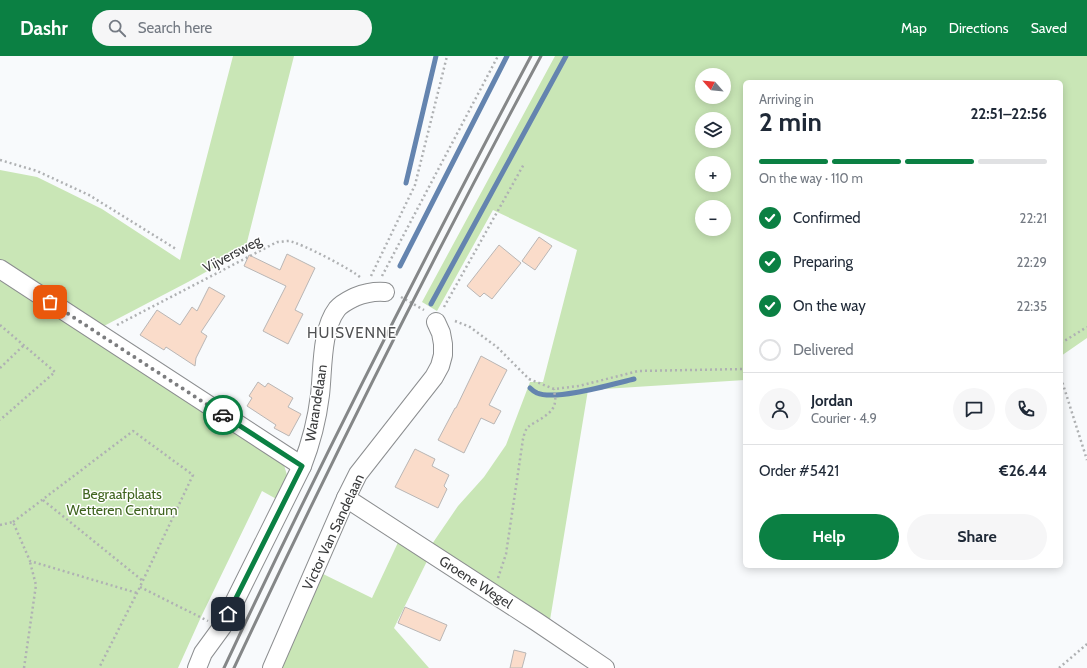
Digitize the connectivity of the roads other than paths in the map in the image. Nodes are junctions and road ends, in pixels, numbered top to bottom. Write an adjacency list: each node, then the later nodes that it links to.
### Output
1 (0, 269): 4 (street)
2 (377, 292): 4 (street, Warandelaan)
3 (436, 322): 5 (street, Victor Van Sandelaan)
4 (302, 466): 6 (street, Warandelaan)
5 (346, 498): 7 (street, Victor Van Sandelaan); 8 (street, Groene Wegel)
6 (197, 668)
7 (272, 668)
8 (605, 668)

